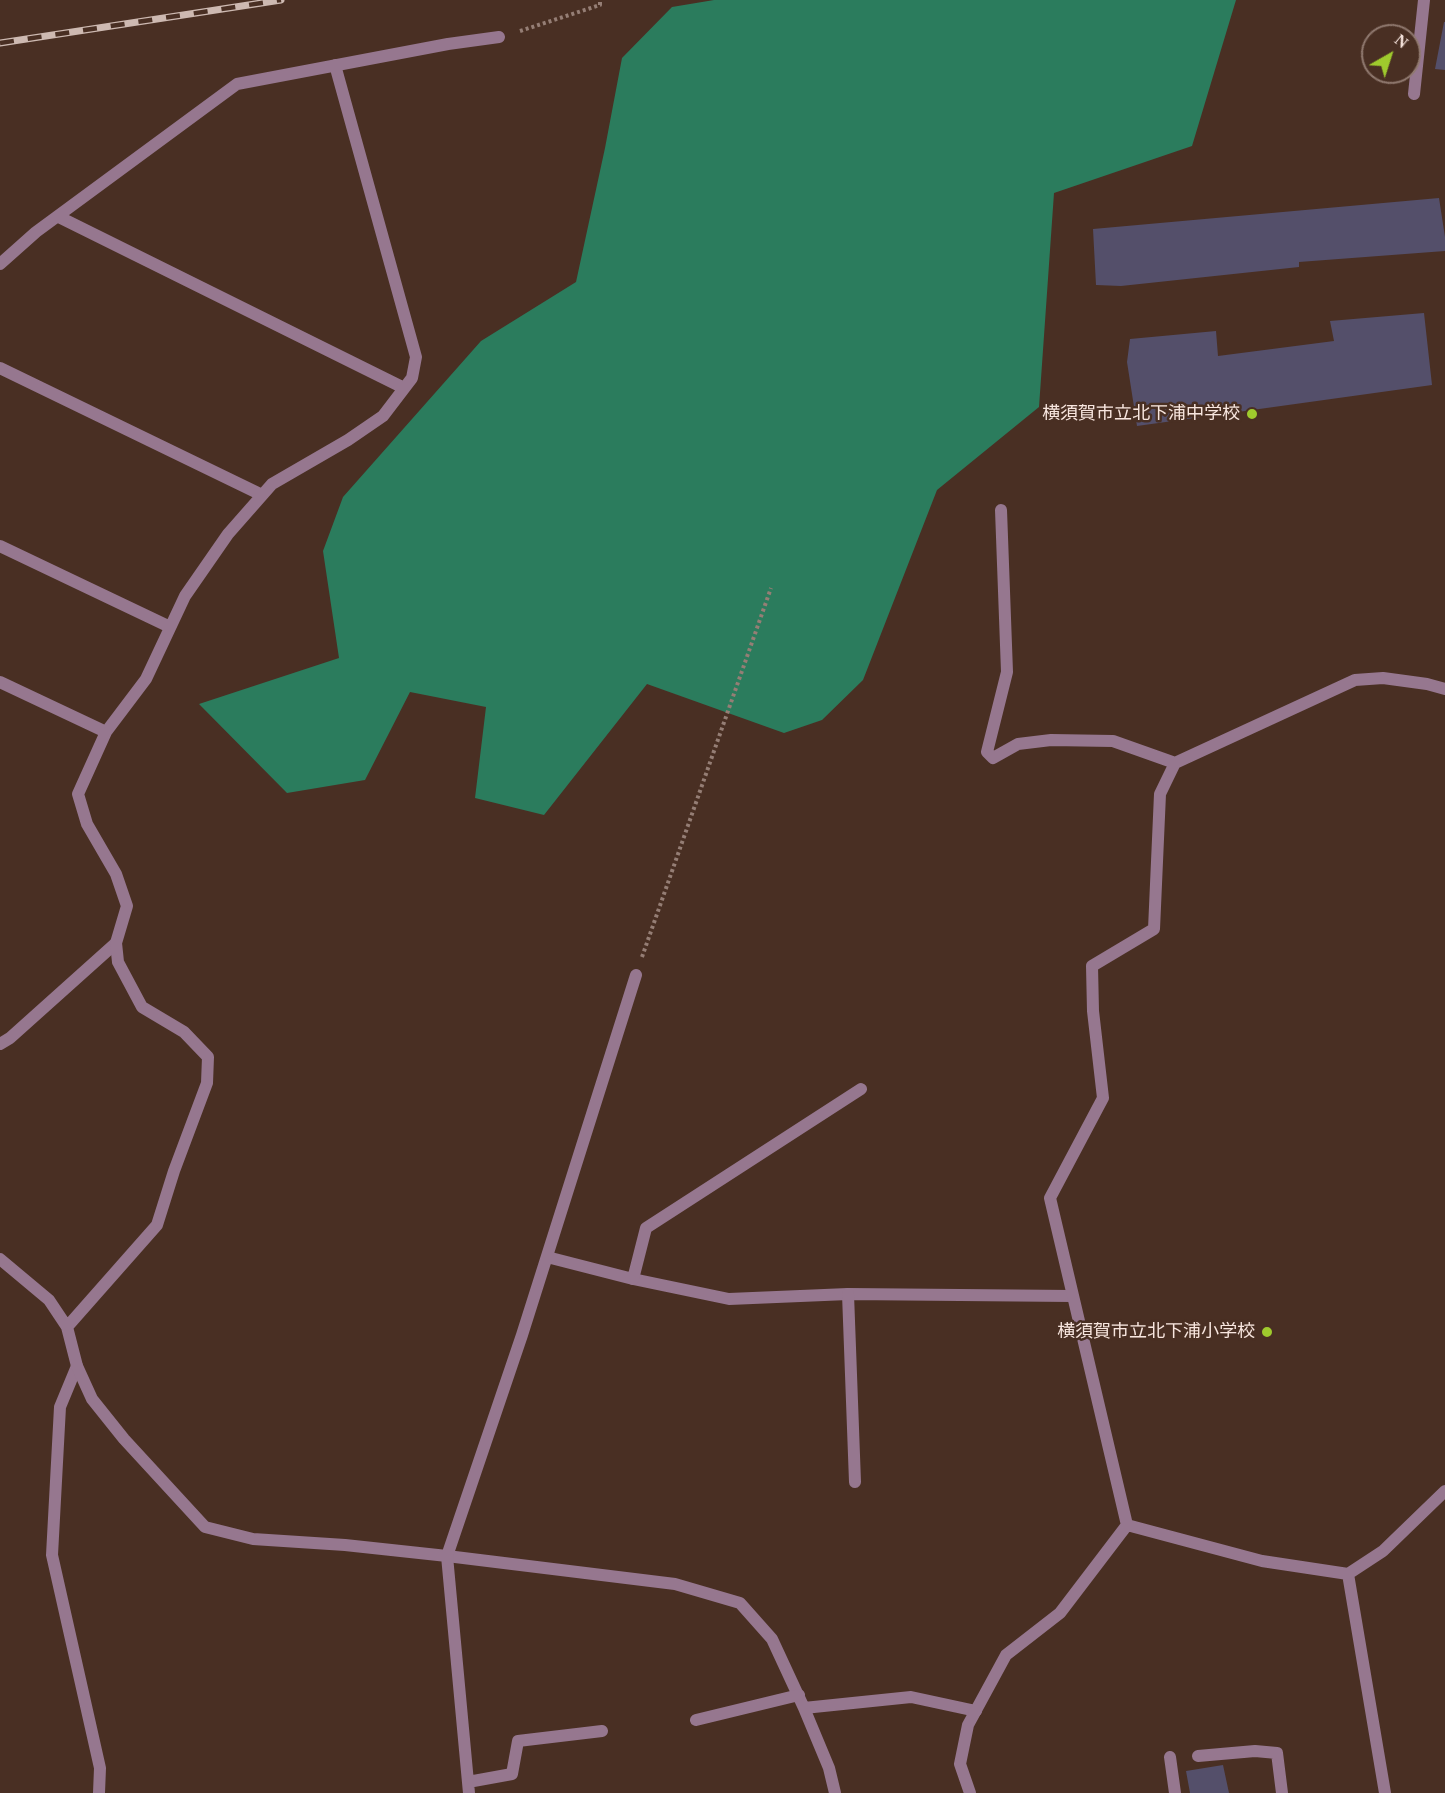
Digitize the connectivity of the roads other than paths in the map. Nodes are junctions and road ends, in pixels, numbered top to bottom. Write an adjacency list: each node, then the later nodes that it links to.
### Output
1 (1424, 0): 4 (street)
2 (499, 37): 3 (street)
3 (335, 65): 5 (street); 8 (street)
4 (1414, 94)
5 (59, 217): 6 (street); 8 (street)
6 (0, 264)
7 (0, 368): 9 (street)
8 (404, 388): 9 (street)
9 (262, 495): 12 (street)
10 (1001, 510): 16 (street)
11 (0, 546): 12 (street)
12 (170, 627): 15 (street)
13 (0, 682): 15 (street)
14 (1445, 689): 16 (street)
15 (106, 732): 17 (street)
16 (1175, 763): 25 (street)
17 (116, 943): 19 (street); 26 (street)
18 (635, 977): 21 (street)
19 (0, 1044)
20 (861, 1089): 23 (street)
21 (547, 1257): 23 (street); 31 (street)
22 (0, 1259): 26 (street)
23 (633, 1279): 24 (street)
24 (848, 1294): 25 (street); 28 (street)
25 (1072, 1296): 30 (street)
26 (67, 1327): 27 (street)
27 (77, 1366): 31 (street); 41 (street)
28 (855, 1482)
29 (1445, 1491): 32 (street)
30 (1127, 1525): 32 (street); 35 (street)
31 (447, 1556): 33 (street); 40 (street)
32 (1348, 1574): 46 (street)
33 (799, 1695): 34 (street); 36 (street)
34 (804, 1708): 35 (street); 42 (street)
35 (976, 1711): 43 (street)
36 (696, 1720)
37 (602, 1731): 40 (street)
38 (1198, 1756): 45 (street)
39 (1170, 1757): 44 (street)
40 (469, 1788)
41 (99, 1793)
42 (835, 1793)
43 (970, 1793)
44 (1175, 1793)
45 (1282, 1793)
46 (1385, 1793)

